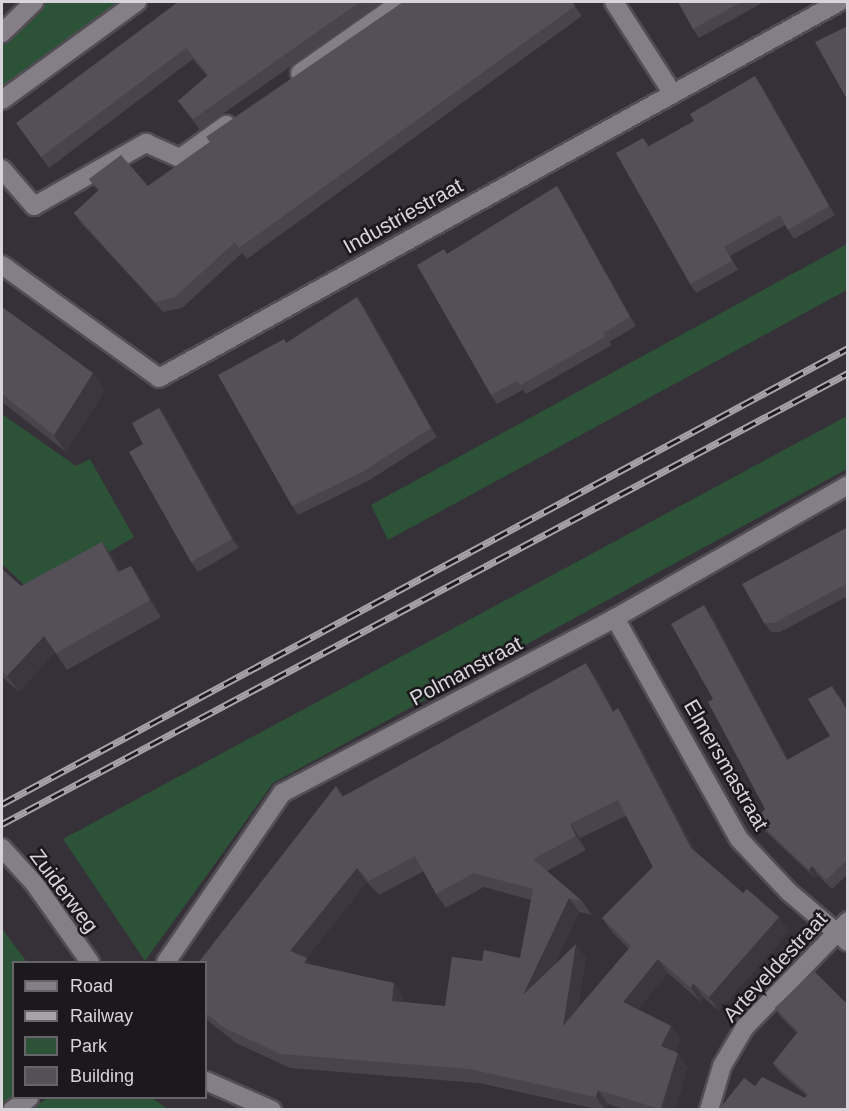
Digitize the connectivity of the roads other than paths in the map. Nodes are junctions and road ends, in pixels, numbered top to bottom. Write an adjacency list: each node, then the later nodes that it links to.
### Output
1 (34, 2): 6 (street)
2 (136, 2): 9 (street)
3 (401, 2): 7 (street)
4 (614, 2): 8 (street)
5 (839, 2): 8 (street, Industriestraat)
6 (2, 33)
7 (286, 83)
8 (673, 94): 12 (street, Industriestraat)
9 (2, 100)
10 (237, 117): 11 (street)
11 (2, 169)
12 (2, 265)
13 (848, 485): 14 (street, Polmanstraat)
14 (615, 618): 16 (street, Elmersmastraat); 18 (street, Polmanstraat)
15 (2, 848): 17 (street, Zuiderweg)
16 (844, 932): 23 (street, Arteveldestraat)
17 (89, 961)
18 (167, 961)
19 (207, 1081): 22 (street)
20 (28, 1099): 21 (street)
21 (12, 1110)
22 (272, 1110)
23 (710, 1110)

